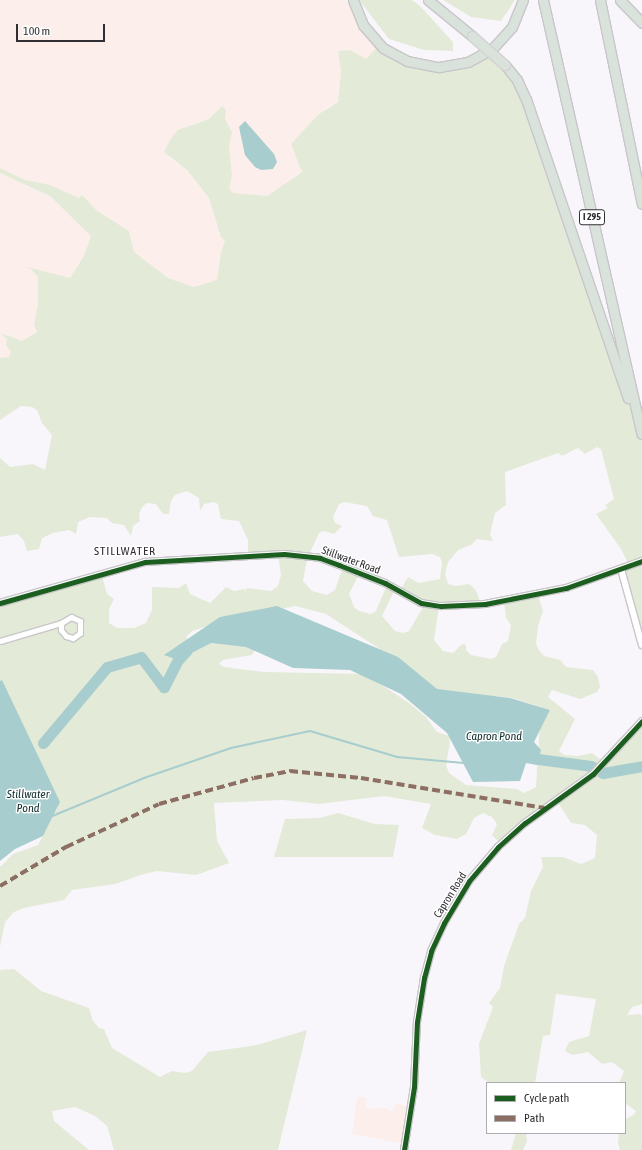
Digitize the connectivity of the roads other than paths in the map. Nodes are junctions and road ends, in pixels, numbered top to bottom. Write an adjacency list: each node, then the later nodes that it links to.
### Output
1 (353, 0): 3 (highway)
2 (428, 0): 10 (highway, bridge)
3 (523, 0)
4 (543, 0): 9 (highway, I 295)
5 (600, 0): 8 (highway)
6 (620, 0): 7 (highway)
7 (642, 23)
8 (642, 204)
9 (642, 434)
10 (642, 441)
11 (642, 561): 12 (street, Stillwater Road)
12 (621, 569): 13 (street, Stillwater Road); 16 (street)
13 (0, 603)
14 (61, 623): 14 (street); 15 (street)
15 (0, 641)
16 (642, 646)
17 (642, 721): 18 (street, Capron Road)
18 (404, 1150)

